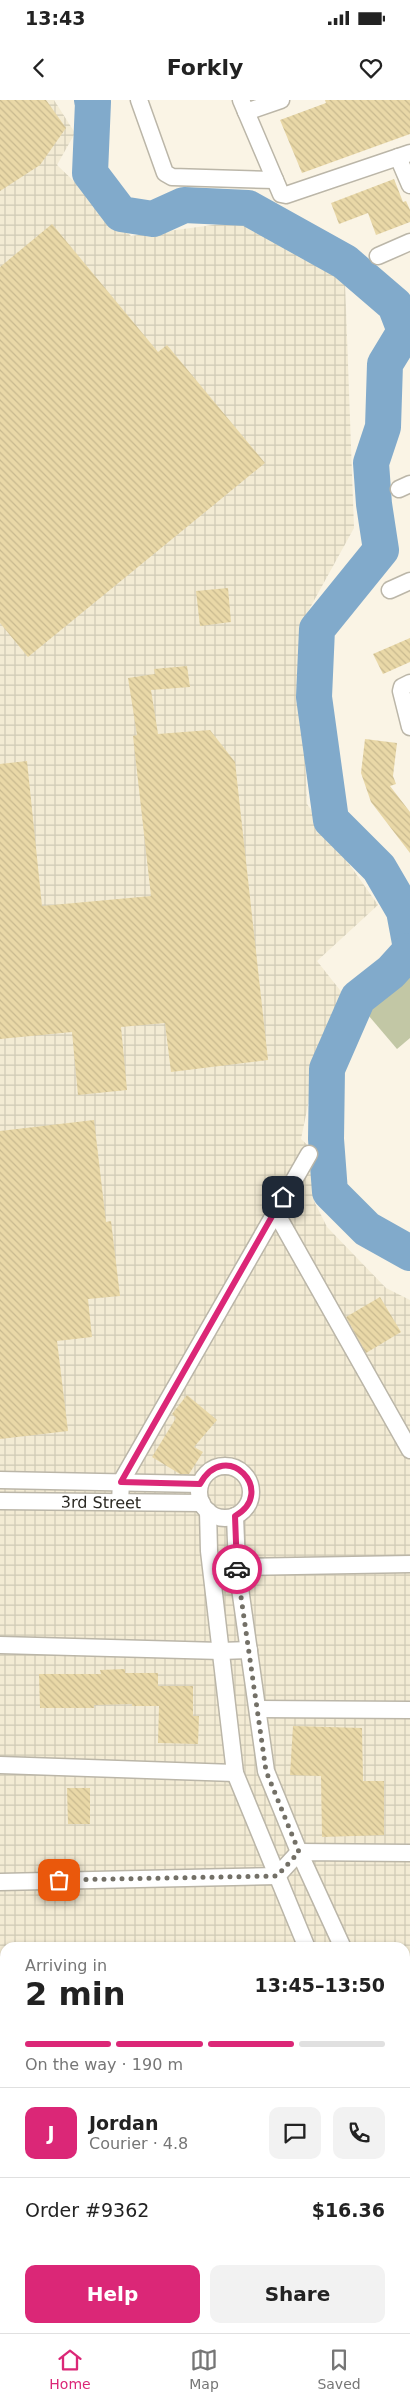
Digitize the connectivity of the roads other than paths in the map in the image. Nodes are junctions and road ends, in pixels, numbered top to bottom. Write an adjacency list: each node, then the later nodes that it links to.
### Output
1 (139, 100): 6 (street)
2 (281, 100): 3 (street)
3 (244, 106): 6 (street)
4 (404, 155): 5 (street); 6 (street)
5 (410, 186)
6 (278, 187)
7 (410, 242): 8 (street)
8 (378, 256)
9 (410, 581): 10 (street)
10 (390, 590)
11 (406, 687): 12 (street)
12 (410, 727)
13 (309, 1154): 14 (street)
14 (275, 1211): 15 (street); 17 (street)
15 (410, 1450)
16 (0, 1480): 17 (street, 3rd Street)
17 (121, 1482): 18 (street, 3rd Street); 20 (street)
18 (200, 1484): 21 (street); 22 (street)
19 (0, 1501): 20 (street, 3rd Street)
20 (120, 1502): 21 (street, 3rd Street)
21 (205, 1507): 22 (street); 27 (street)
22 (235, 1516): 24 (street)
23 (410, 1564): 24 (street)
24 (237, 1567): 26 (street)
25 (0, 1645): 27 (street)
26 (249, 1650): 27 (street); 28 (street)
27 (221, 1651): 31 (street)
28 (258, 1709): 29 (street); 32 (street)
29 (410, 1710)
30 (0, 1764): 31 (street)
31 (235, 1773): 34 (street)
32 (299, 1852): 33 (street); 34 (street); 37 (street)
33 (410, 1853)
34 (277, 1876): 35 (street); 36 (street)
35 (0, 1882)
36 (304, 1942)
37 (340, 1942)

